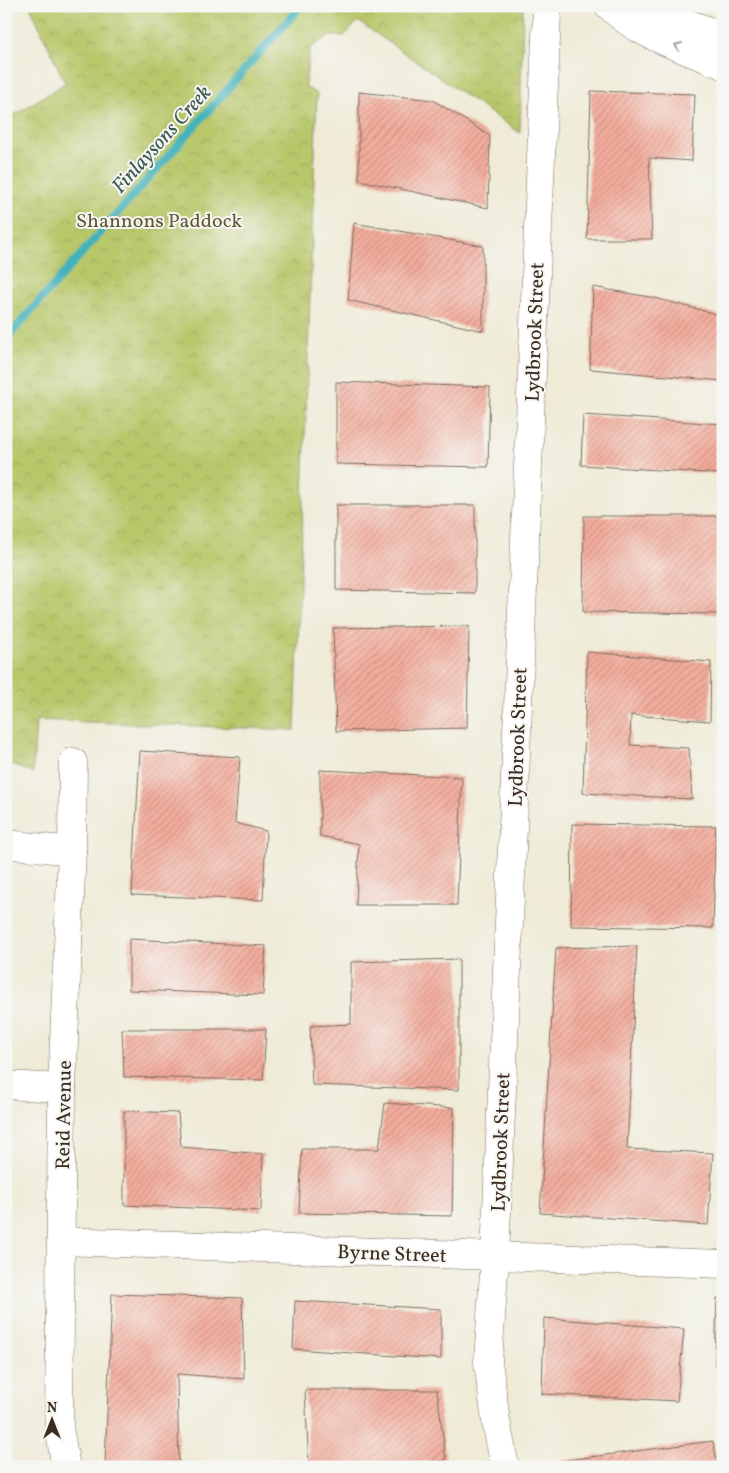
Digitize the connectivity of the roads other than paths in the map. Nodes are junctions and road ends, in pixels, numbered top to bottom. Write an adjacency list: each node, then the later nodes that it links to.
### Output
1 (549, 6): 12 (street, Lydbrook Street)
2 (609, 6): 5 (street, one-way to 2)
3 (650, 6): 4 (street)
4 (723, 36)
5 (723, 66)
6 (73, 762): 8 (street, Reid Avenue)
7 (6, 844): 8 (street)
8 (72, 851): 10 (street, Reid Avenue)
9 (6, 1085): 10 (street)
10 (62, 1088): 11 (street, Reid Avenue)
11 (61, 1241): 12 (street, Byrne Street); 14 (street, Reid Avenue)
12 (495, 1257): 13 (street, Byrne Street); 15 (street, Lydbrook Street)
13 (723, 1264)
14 (66, 1467)
15 (505, 1467)

